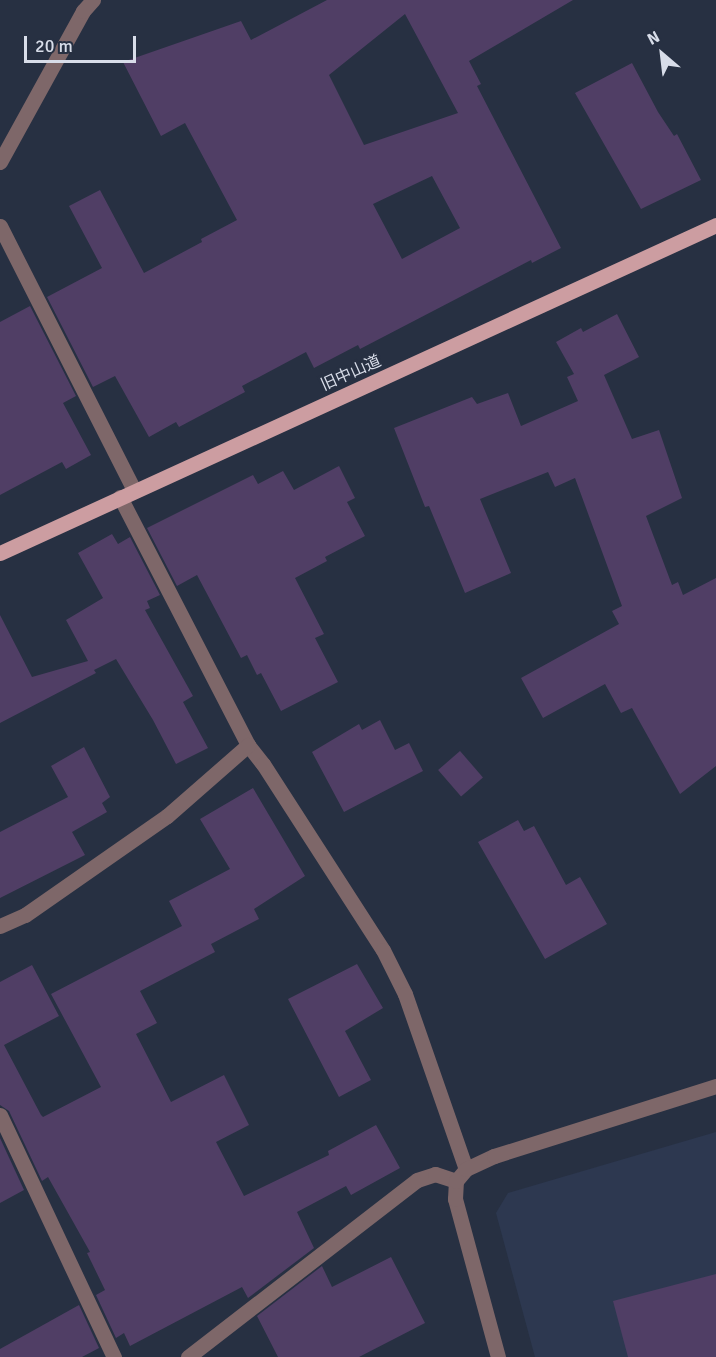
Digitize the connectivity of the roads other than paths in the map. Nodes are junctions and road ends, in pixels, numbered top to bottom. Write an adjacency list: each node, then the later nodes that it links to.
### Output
1 (93, 0): 2 (street)
2 (0, 162)
3 (716, 225): 5 (main road, 旧中山道)
4 (0, 226): 5 (street)
5 (127, 493): 6 (main road, 旧中山道); 7 (street)
6 (0, 553)
7 (248, 746): 8 (street); 11 (street)
8 (0, 927)
9 (716, 1086): 11 (street)
10 (0, 1115): 12 (street)
11 (461, 1175): 13 (street); 14 (street)
12 (114, 1357)
13 (188, 1357)
14 (498, 1357)

